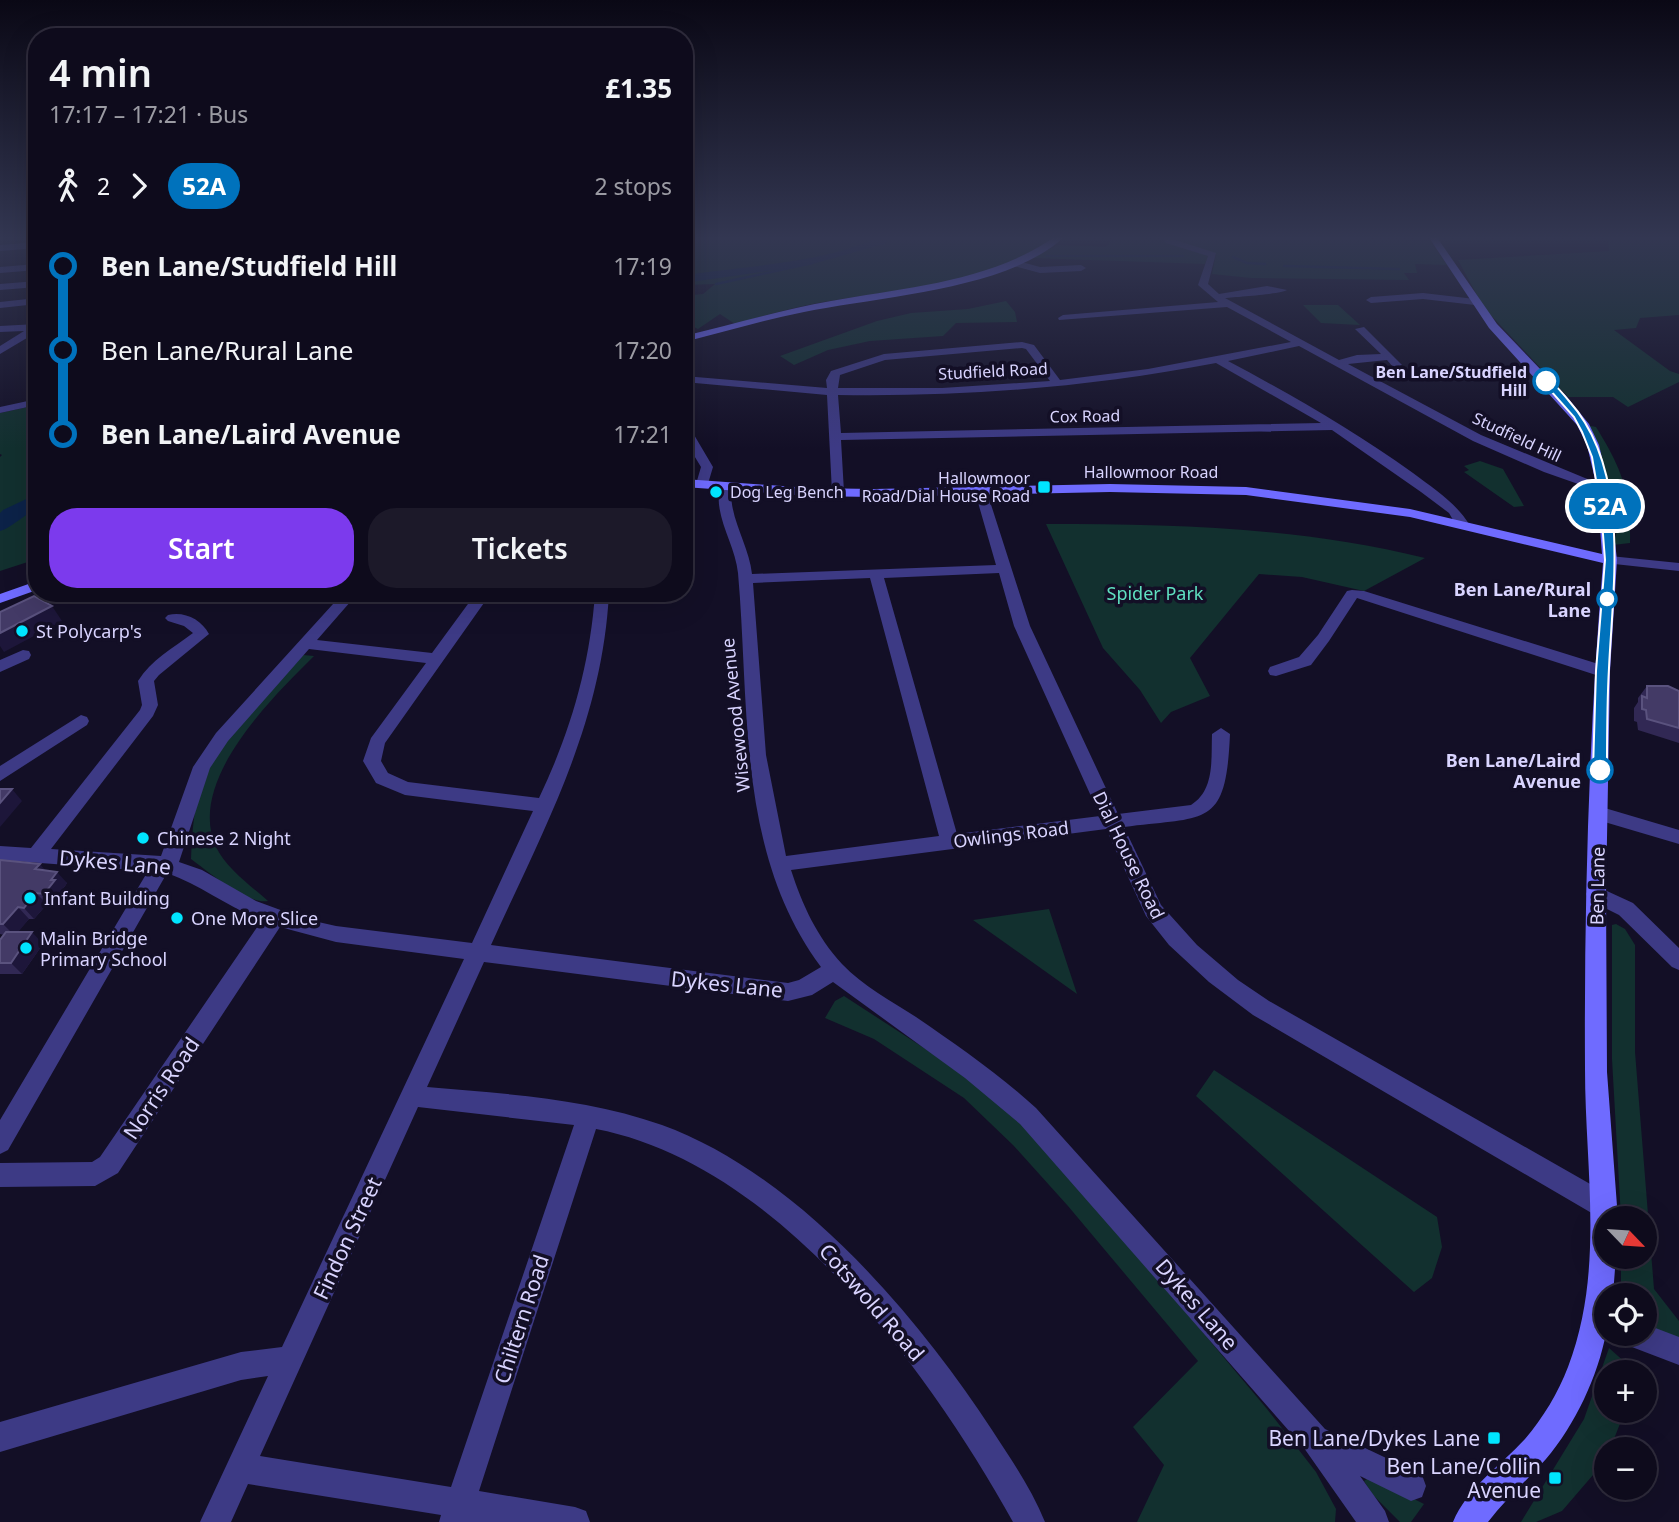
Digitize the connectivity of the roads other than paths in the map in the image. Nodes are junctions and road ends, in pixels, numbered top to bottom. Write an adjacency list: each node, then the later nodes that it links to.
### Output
1 (815, 307): 10 (street)
2 (1192, 307): 5 (street)
3 (1234, 307): 11 (street, Studfield Hill)
4 (1479, 307): 26 (street, Ben Lane)
5 (1063, 318)
6 (28, 327): 7 (street)
7 (0, 329)
8 (1360, 329): 14 (street)
9 (28, 332): 12 (street)
10 (693, 337)
11 (1301, 343): 13 (street, Studfield Road); 14 (street, Studfield Hill)
12 (0, 351)
13 (1217, 359): 16 (street, Studfield Road); 20 (street)
14 (1339, 363): 26 (street, Studfield Hill)
15 (693, 380): 17 (street, Studfield Road)
16 (1057, 383): 17 (street, Studfield Road); 17 (street)
17 (833, 391): 21 (street)
18 (28, 404): 19 (street)
19 (0, 410)
20 (1337, 426): 21 (street, Cox Road); 29 (street)
21 (835, 437): 27 (street)
22 (693, 443): 24 (street)
23 (693, 484): 24 (street, Hallowmoor Road)
24 (702, 484): 25 (street, Hallowmoor Road)
25 (726, 486): 27 (street, Hallowmoor Road); 34 (street, Wisewood Avenue)
26 (1603, 488): 30 (street, Ben Lane)
27 (838, 492): 28 (street, Hallowmoor Road)
28 (981, 492): 29 (street, Hallowmoor Road); 32 (street, Dial House Road)
29 (1462, 524): 30 (street, Hallowmoor Road)
30 (1610, 560): 31 (street); 47 (street, Ben Lane)
31 (1679, 566)
32 (1002, 569): 33 (street); 53 (street, Dial House Road)
33 (876, 575): 34 (street); 55 (street)
34 (745, 579): 58 (street, Wisewood Avenue)
35 (28, 588): 37 (street)
36 (28, 597): 37 (street)
37 (4, 598)
38 (343, 602): 42 (street)
39 (478, 602): 44 (street)
40 (601, 602): 51 (street, Findon Street)
41 (173, 618): 57 (street)
42 (306, 644): 44 (street); 59 (street)
43 (23, 655): 45 (street)
44 (437, 659): 51 (street)
45 (0, 667)
46 (1276, 671): 47 (street)
47 (1602, 671): 52 (street, Ben Lane)
48 (81, 721): 50 (street)
49 (1222, 734): 53 (street, Owlings Road)
50 (0, 775)
51 (546, 806): 62 (street, Findon Street)
52 (1598, 813): 54 (street); 60 (street, Ben Lane)
53 (1111, 822): 55 (street, Owlings Road); 69 (street, Dial House Road)
54 (1679, 837)
55 (950, 842): 58 (street, Owlings Road)
56 (0, 853): 57 (street, Dykes Lane)
57 (36, 855): 59 (street, Dykes Lane)
58 (780, 864): 64 (street, Wisewood Avenue)
59 (165, 865): 61 (street, Dykes Lane); 67 (street)
60 (1597, 894): 63 (street); 69 (street, Ben Lane)
61 (275, 918): 62 (street, Dykes Lane); 68 (street, Norris Road)
62 (479, 954): 64 (street, Dykes Lane); 65 (street, Findon Street)
63 (1679, 961)
64 (834, 970): 75 (street, Dykes Lane)
65 (412, 1096): 66 (street, Cotswold Road); 73 (street, Findon Street)
66 (588, 1117): 78 (street, Chiltern Road); 81 (street, Cotswold Road)
67 (0, 1142)
68 (0, 1175)
69 (1604, 1206)
70 (1594, 1339): 83 (street, Ben Lane)
71 (1657, 1343): 72 (street)
72 (1679, 1351)
73 (292, 1359): 74 (street); 76 (street, Findon Street)
74 (0, 1437)
75 (1314, 1438): 77 (street, Dykes Lane); 82 (street, Dykes Lane)
76 (240, 1468): 78 (street); 79 (street, Findon Street)
77 (1411, 1486)
78 (457, 1513): 80 (street)
79 (215, 1522)
80 (575, 1522)
81 (1030, 1522)
82 (1374, 1522)
83 (1468, 1522)

